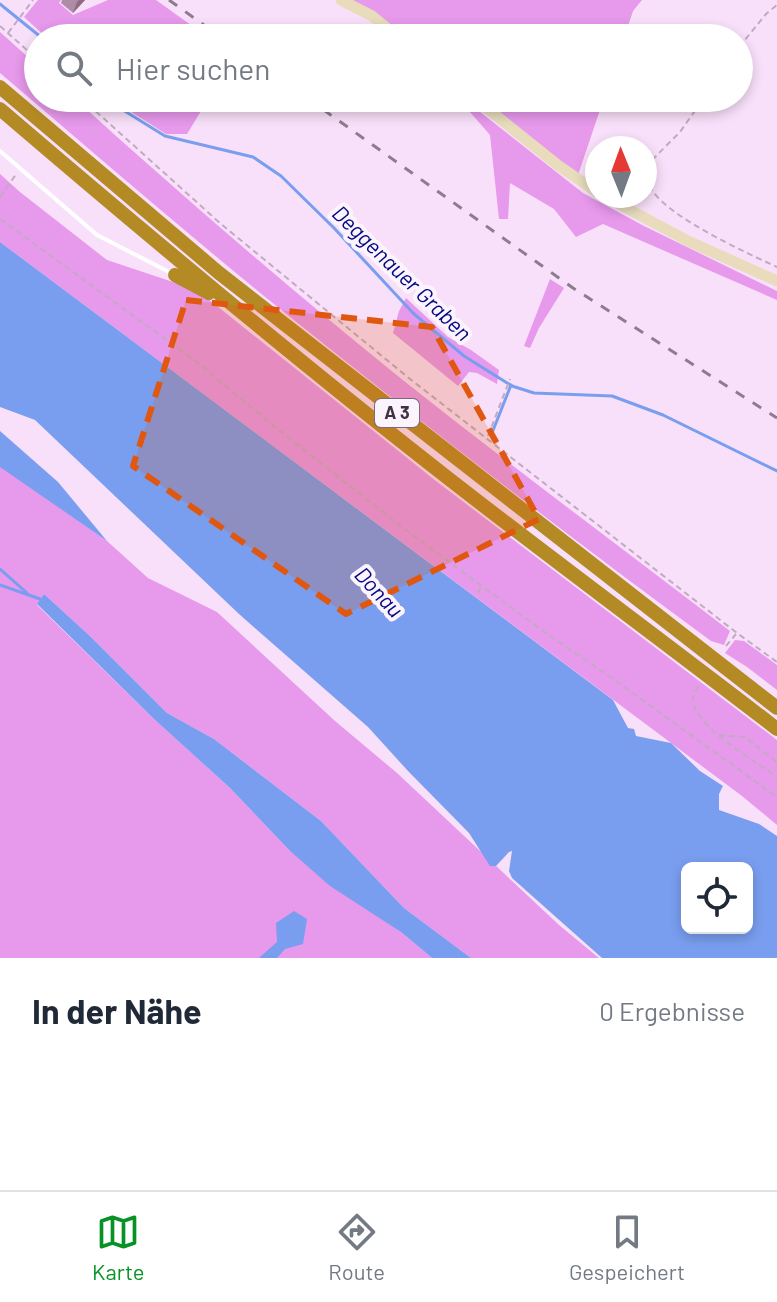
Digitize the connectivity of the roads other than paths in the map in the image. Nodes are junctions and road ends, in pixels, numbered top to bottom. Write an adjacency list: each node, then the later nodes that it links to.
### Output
1 (341, 0): 2 (main road)
2 (382, 24)
3 (0, 87): 4 (highway, A 3)
4 (24, 107)
5 (0, 109): 13 (highway, A 3)
6 (29, 112): 14 (highway, A 3)
7 (492, 112): 9 (main road)
8 (0, 151): 11 (lane)
9 (585, 184)
10 (626, 208): 12 (main road)
11 (175, 275): 13 (highway)
12 (777, 281)
13 (221, 296): 15 (highway, A 3)
14 (777, 708)
15 (777, 729)

